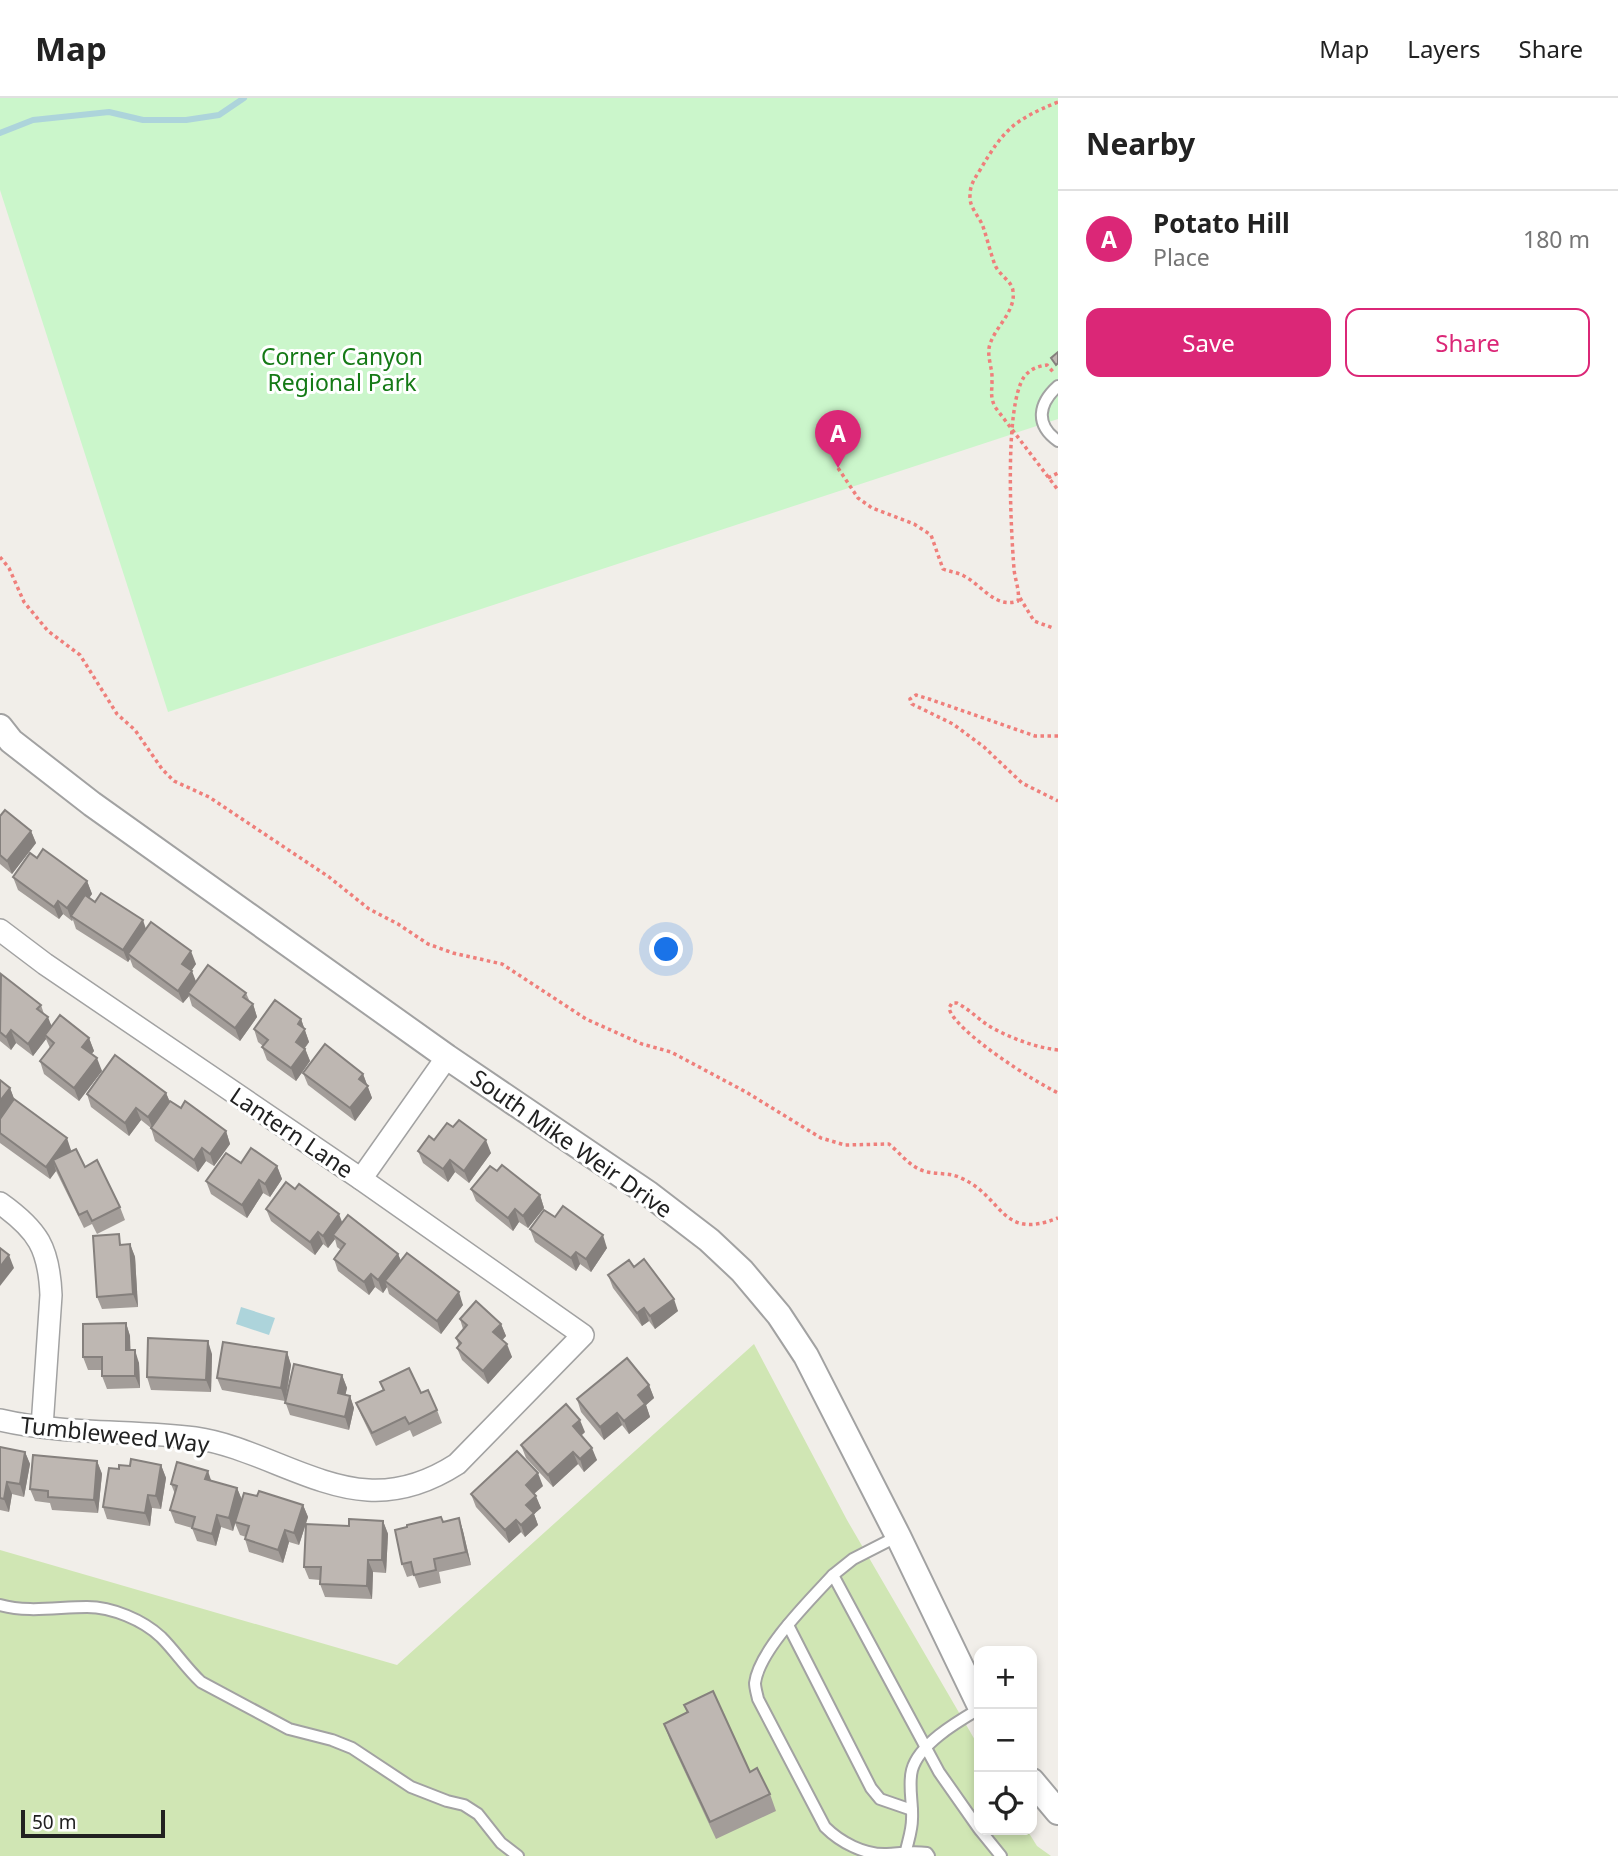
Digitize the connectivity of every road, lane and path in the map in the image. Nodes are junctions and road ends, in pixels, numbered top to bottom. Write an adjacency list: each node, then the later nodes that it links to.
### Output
1 (1058, 102): 4 (path)
2 (1058, 378): 5 (path)
3 (1058, 386): 7 (lane)
4 (1000, 413): 5 (path); 6 (path)
5 (1014, 413): 6 (path)
6 (1013, 428): 10 (path); 13 (path)
7 (1058, 441)
8 (838, 468): 13 (path)
9 (1058, 473): 10 (path)
10 (1048, 478): 11 (path)
11 (1058, 490)
12 (0, 557): 24 (path)
13 (1020, 598): 14 (path)
14 (1054, 628)
15 (1058, 736): 17 (path)
16 (4, 740): 20 (street, South Mike Weir Drive)
17 (1058, 801)
18 (0, 930): 22 (street, Lantern Lane)
19 (1058, 1050): 21 (path)
20 (447, 1057): 22 (street); 28 (street, South Mike Weir Drive)
21 (1058, 1093)
22 (361, 1179): 25 (street, Lantern Lane)
23 (0, 1203): 27 (street)
24 (1058, 1218)
25 (583, 1335): 27 (street, Tumbleweed Way)
26 (0, 1420): 27 (street, Tumbleweed Way)
27 (42, 1427)
28 (898, 1536): 29 (lane); 32 (street, South Mike Weir Drive)
29 (833, 1575): 31 (lane); 34 (lane)
30 (0, 1605): 41 (lane)
31 (788, 1625): 36 (lane); 40 (lane)
32 (974, 1694)
33 (974, 1712): 34 (lane)
34 (926, 1748): 36 (lane); 38 (lane)
35 (1037, 1787): 37 (street)
36 (912, 1810): 40 (lane)
37 (1058, 1812)
38 (974, 1822)
39 (984, 1835): 43 (lane)
40 (905, 1853): 42 (lane)
41 (518, 1856)
42 (929, 1856)
43 (1001, 1856)

